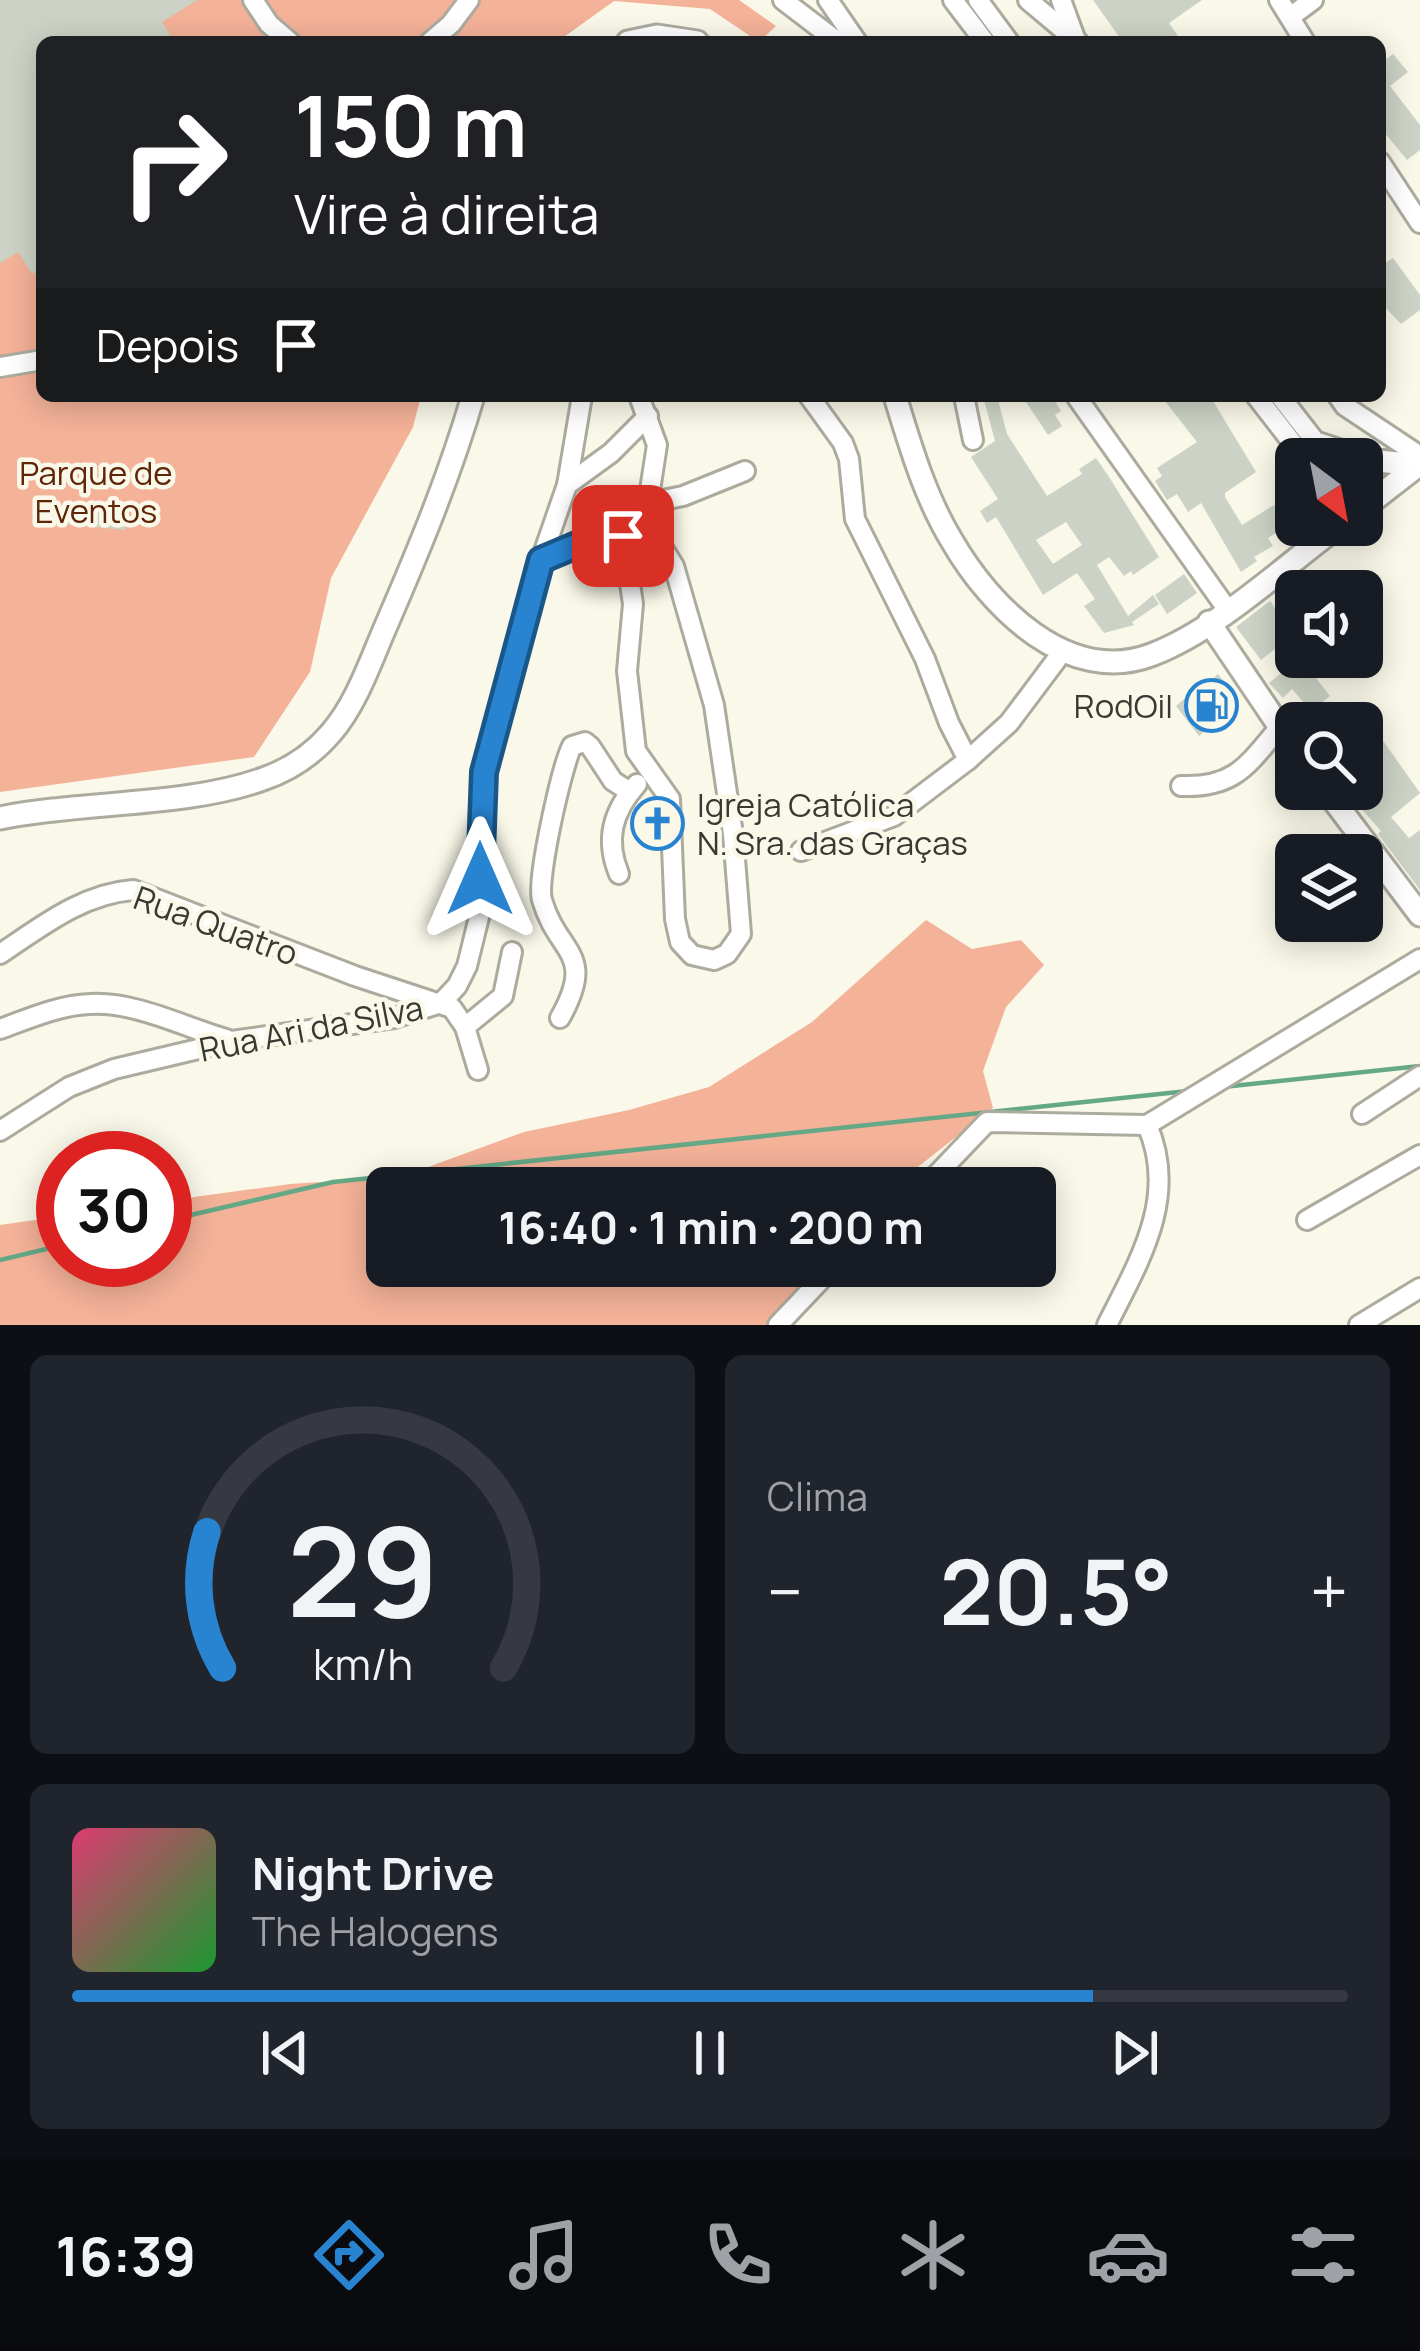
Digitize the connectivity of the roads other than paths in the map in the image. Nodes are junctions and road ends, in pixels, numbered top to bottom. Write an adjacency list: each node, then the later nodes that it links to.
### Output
1 (253, 0): 11 (street)
2 (470, 0): 12 (street)
3 (783, 0): 13 (street)
4 (828, 0): 14 (street)
5 (953, 0): 15 (street)
6 (978, 0): 16 (street)
7 (1028, 0): 17 (street)
8 (1061, 0): 18 (street)
9 (1313, 0): 10 (street)
10 (1284, 9): 19 (street)
11 (283, 36)
12 (437, 36)
13 (830, 36)
14 (853, 36)
15 (980, 36)
16 (1005, 36)
17 (1071, 36)
18 (1074, 36)
19 (1301, 36)
20 (1386, 171): 21 (street)
21 (1420, 223)
22 (36, 361): 23 (street)
23 (0, 367)
24 (471, 402): 58 (main road)
25 (581, 402): 41 (street, Rua Ari da Silva)
26 (642, 402): 34 (street)
27 (813, 402): 53 (street)
28 (897, 402): 50 (main road)
29 (965, 402): 37 (street)
30 (1080, 402): 49 (street)
31 (1263, 402): 35 (street)
32 (1282, 402): 35 (street)
33 (1342, 402): 39 (street)
34 (648, 416): 41 (street); 43 (street)
35 (1290, 424): 36 (street)
36 (1303, 438)
37 (973, 440)
38 (1383, 461): 39 (main road)
39 (1420, 462): 42 (main road)
40 (745, 471): 43 (street)
41 (567, 485): 47 (street, Rua Ari da Silva)
42 (1383, 491)
43 (648, 503): 44 (street)
44 (624, 525): 47 (street); 54 (street); 54 (street)
45 (1297, 546): 48 (main road)
46 (1312, 546): 48 (main road)
47 (541, 560): 65 (street, Rua Ari da Silva)
48 (1292, 561): 49 (main road)
49 (1218, 616): 50 (main road); 51 (main road)
50 (1063, 650): 53 (street)
51 (1275, 721)
52 (1275, 732): 55 (street)
53 (968, 760): 59 (street)
54 (649, 772): 56 (street)
55 (1181, 786)
56 (630, 792): 60 (street); 66 (street)
57 (1341, 810): 61 (main road)
58 (0, 818)
59 (801, 851)
60 (619, 874)
61 (1420, 915)
62 (512, 952): 67 (street)
63 (0, 954): 65 (street, Rua Quatro)
64 (1420, 959): 73 (street)
65 (441, 1003): 67 (street); 69 (street, Rua Ari da Silva)
66 (560, 1018)
67 (465, 1027): 70 (street)
68 (0, 1029): 69 (street)
69 (232, 1041): 74 (street, Rua Ari da Silva)
70 (478, 1070)
71 (1420, 1076): 72 (street)
72 (1362, 1114)
73 (1147, 1125): 76 (street); 82 (street)
74 (0, 1131)
75 (1420, 1155): 77 (street)
76 (944, 1167)
77 (1307, 1220)
78 (814, 1287): 81 (street)
79 (1420, 1288): 80 (street)
80 (1367, 1323)
81 (778, 1325)
82 (1107, 1325)

